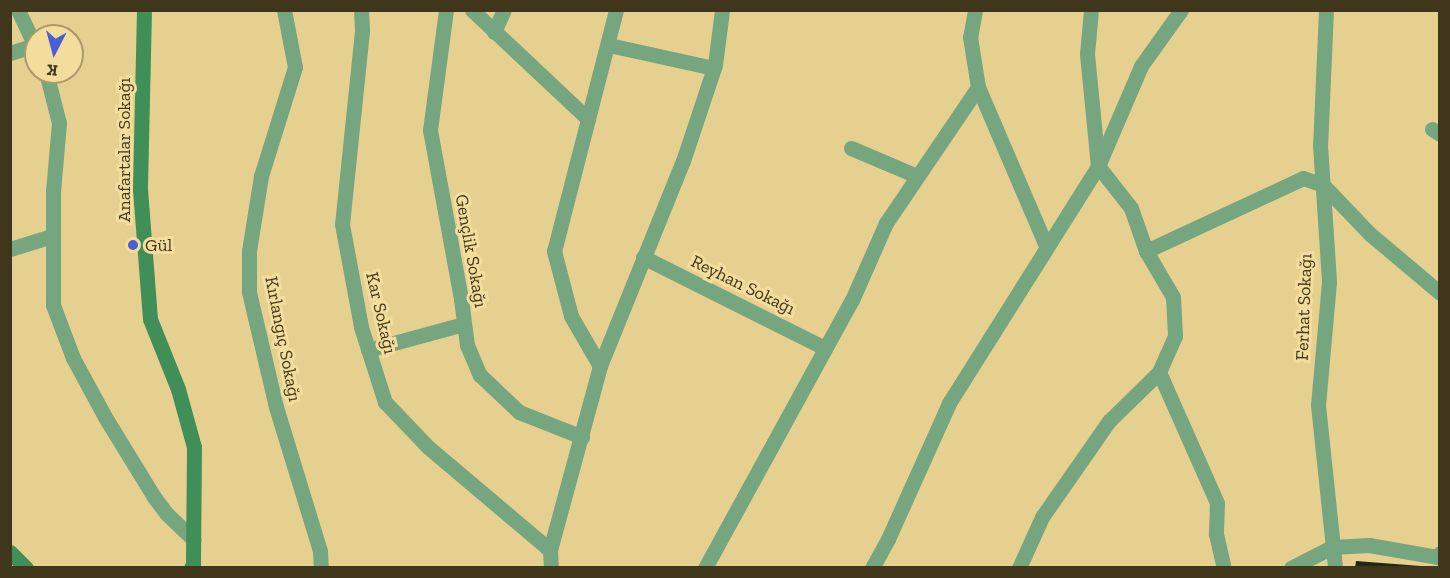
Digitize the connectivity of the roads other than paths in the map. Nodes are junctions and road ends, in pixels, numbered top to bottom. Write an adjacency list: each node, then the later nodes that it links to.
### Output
1 (18, 10): 14 (street)
2 (144, 10): 37 (main road, Anafartalar Sokağı)
3 (284, 10): 42 (street, Kırlangıç Sokağı)
4 (361, 10): 33 (street, Kar Sokağı)
5 (446, 10): 31 (street, Gençlik Sokağı)
6 (472, 10): 15 (street)
7 (504, 10): 15 (street)
8 (616, 10): 16 (street)
9 (722, 10): 17 (street)
10 (975, 10): 19 (street)
11 (1091, 10): 22 (street)
12 (1181, 10): 22 (street)
13 (1326, 10): 24 (street, Ferhat Sokağı)
14 (24, 24)
15 (494, 32): 20 (street)
16 (609, 45): 17 (street); 20 (street)
17 (714, 68): 29 (street)
18 (49, 84): 25 (street)
19 (978, 87): 23 (street); 26 (street)
20 (588, 119): 34 (street)
21 (851, 148): 23 (street)
22 (1098, 166): 26 (street); 28 (street)
23 (918, 176): 32 (street)
24 (1323, 185): 28 (street); 30 (street); 38 (street, Ferhat Sokağı)
25 (52, 236): 27 (street); 37 (street)
26 (1046, 246): 45 (street)
27 (10, 249)
28 (1146, 251): 35 (street)
29 (643, 257): 32 (street, Reyhan Sokağı); 34 (street)
30 (1440, 292)
31 (464, 324): 33 (street); 36 (street, Gençlik Sokağı)
32 (825, 348): 44 (street)
33 (368, 350): 39 (street, Kar Sokağı)
34 (600, 366): 36 (street)
35 (1159, 372): 46 (street); 47 (street)
36 (582, 437): 39 (street)
37 (194, 540): 41 (main road, Anafartalar Sokağı)
38 (1332, 547): 40 (street); 48 (street); 49 (street, Ferhat Sokağı)
39 (550, 550): 43 (street)
40 (1439, 556)
41 (191, 567)
42 (321, 567)
43 (551, 567)
44 (705, 567)
45 (873, 567)
46 (1019, 567)
47 (1224, 567)
48 (1291, 567)
49 (1335, 567)

